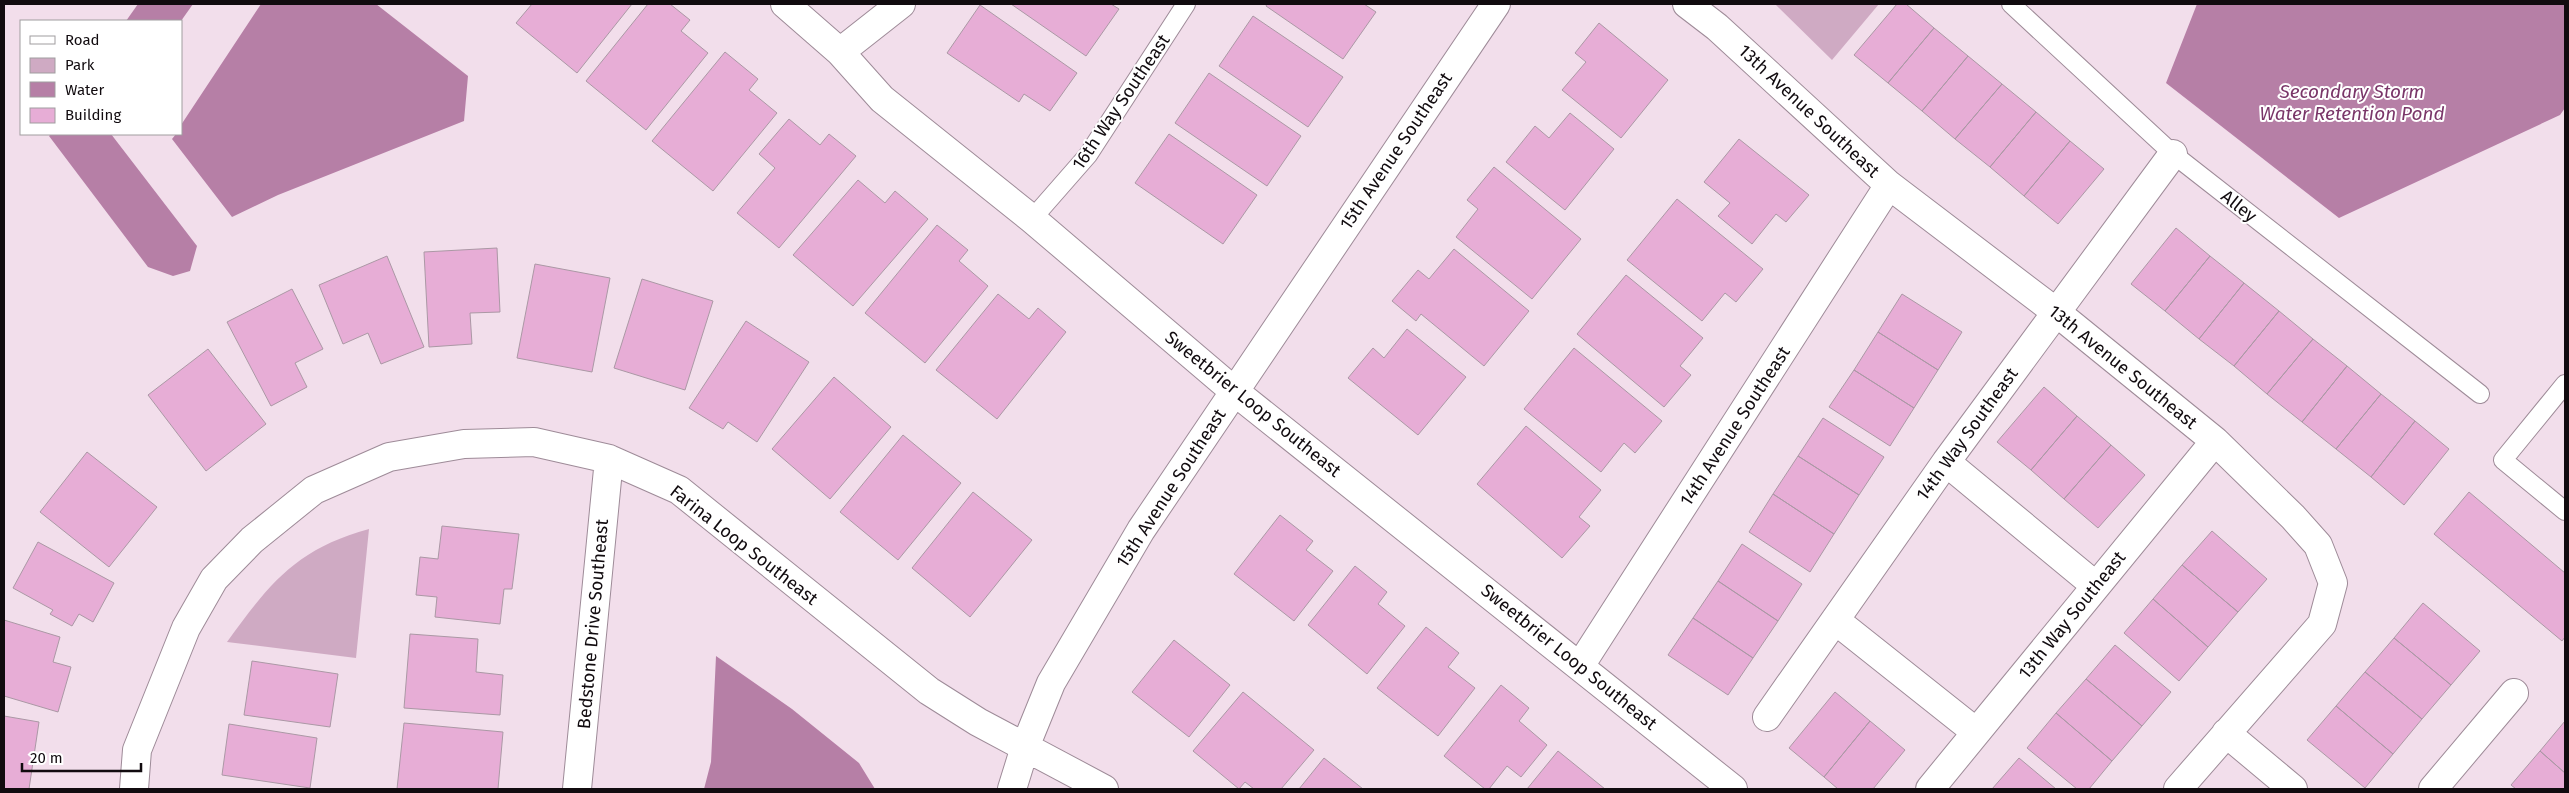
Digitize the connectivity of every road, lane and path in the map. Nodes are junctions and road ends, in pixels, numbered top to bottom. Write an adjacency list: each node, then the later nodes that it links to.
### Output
1 (785, 4): 7 (street, Sweetbrier Loop Southeast)
2 (900, 4): 7 (street)
3 (1186, 4): 10 (lane, 16th Way Southeast)
4 (1496, 4): 13 (street, 15th Avenue Southeast)
5 (1687, 4): 9 (street, 13th Avenue Southeast)
6 (2011, 4): 8 (lane, Alley)
7 (840, 52): 10 (street, Sweetbrier Loop Southeast)
8 (2173, 154): 11 (street, 14th Way Southeast); 14 (lane, Alley)
9 (1889, 185): 11 (street, 13th Avenue Southeast); 21 (street, 14th Avenue Southeast)
10 (1032, 219): 13 (street, Sweetbrier Loop Southeast)
11 (2056, 312): 15 (street, 13th Avenue Southeast); 17 (street, 14th Way Southeast)
12 (2565, 384): 18 (lane)
13 (1234, 391): 21 (street, Sweetbrier Loop Southeast); 26 (street, 15th Avenue Southeast)
14 (2480, 394)
15 (2215, 441): 19 (street, 13th Way Southeast); 25 (street, 13th Avenue Southeast)
16 (609, 459): 26 (street, Farina Loop Southeast); 27 (street, Farina Loop Southeast); 28 (street, Bedstone Drive Southeast)
17 (1946, 462): 19 (street); 20 (street, 14th Way Southeast)
18 (2565, 512)
19 (2096, 586): 24 (street, 13th Way Southeast)
20 (1835, 620): 23 (street, 14th Way Southeast); 24 (street)
21 (1580, 666): 31 (street, Sweetbrier Loop Southeast)
22 (2514, 693): 35 (street)
23 (1766, 717)
24 (1976, 732): 32 (street, 13th Way Southeast)
25 (2226, 733): 33 (street, 13th Avenue Southeast); 34 (street)
26 (1025, 747): 29 (street, 15th Avenue Southeast); 30 (street, Farina Loop Southeast)
27 (134, 789)
28 (577, 789)
29 (1012, 789)
30 (1104, 789)
31 (1733, 789)
32 (1930, 789)
33 (2178, 789)
34 (2293, 789)
35 (2433, 789)

